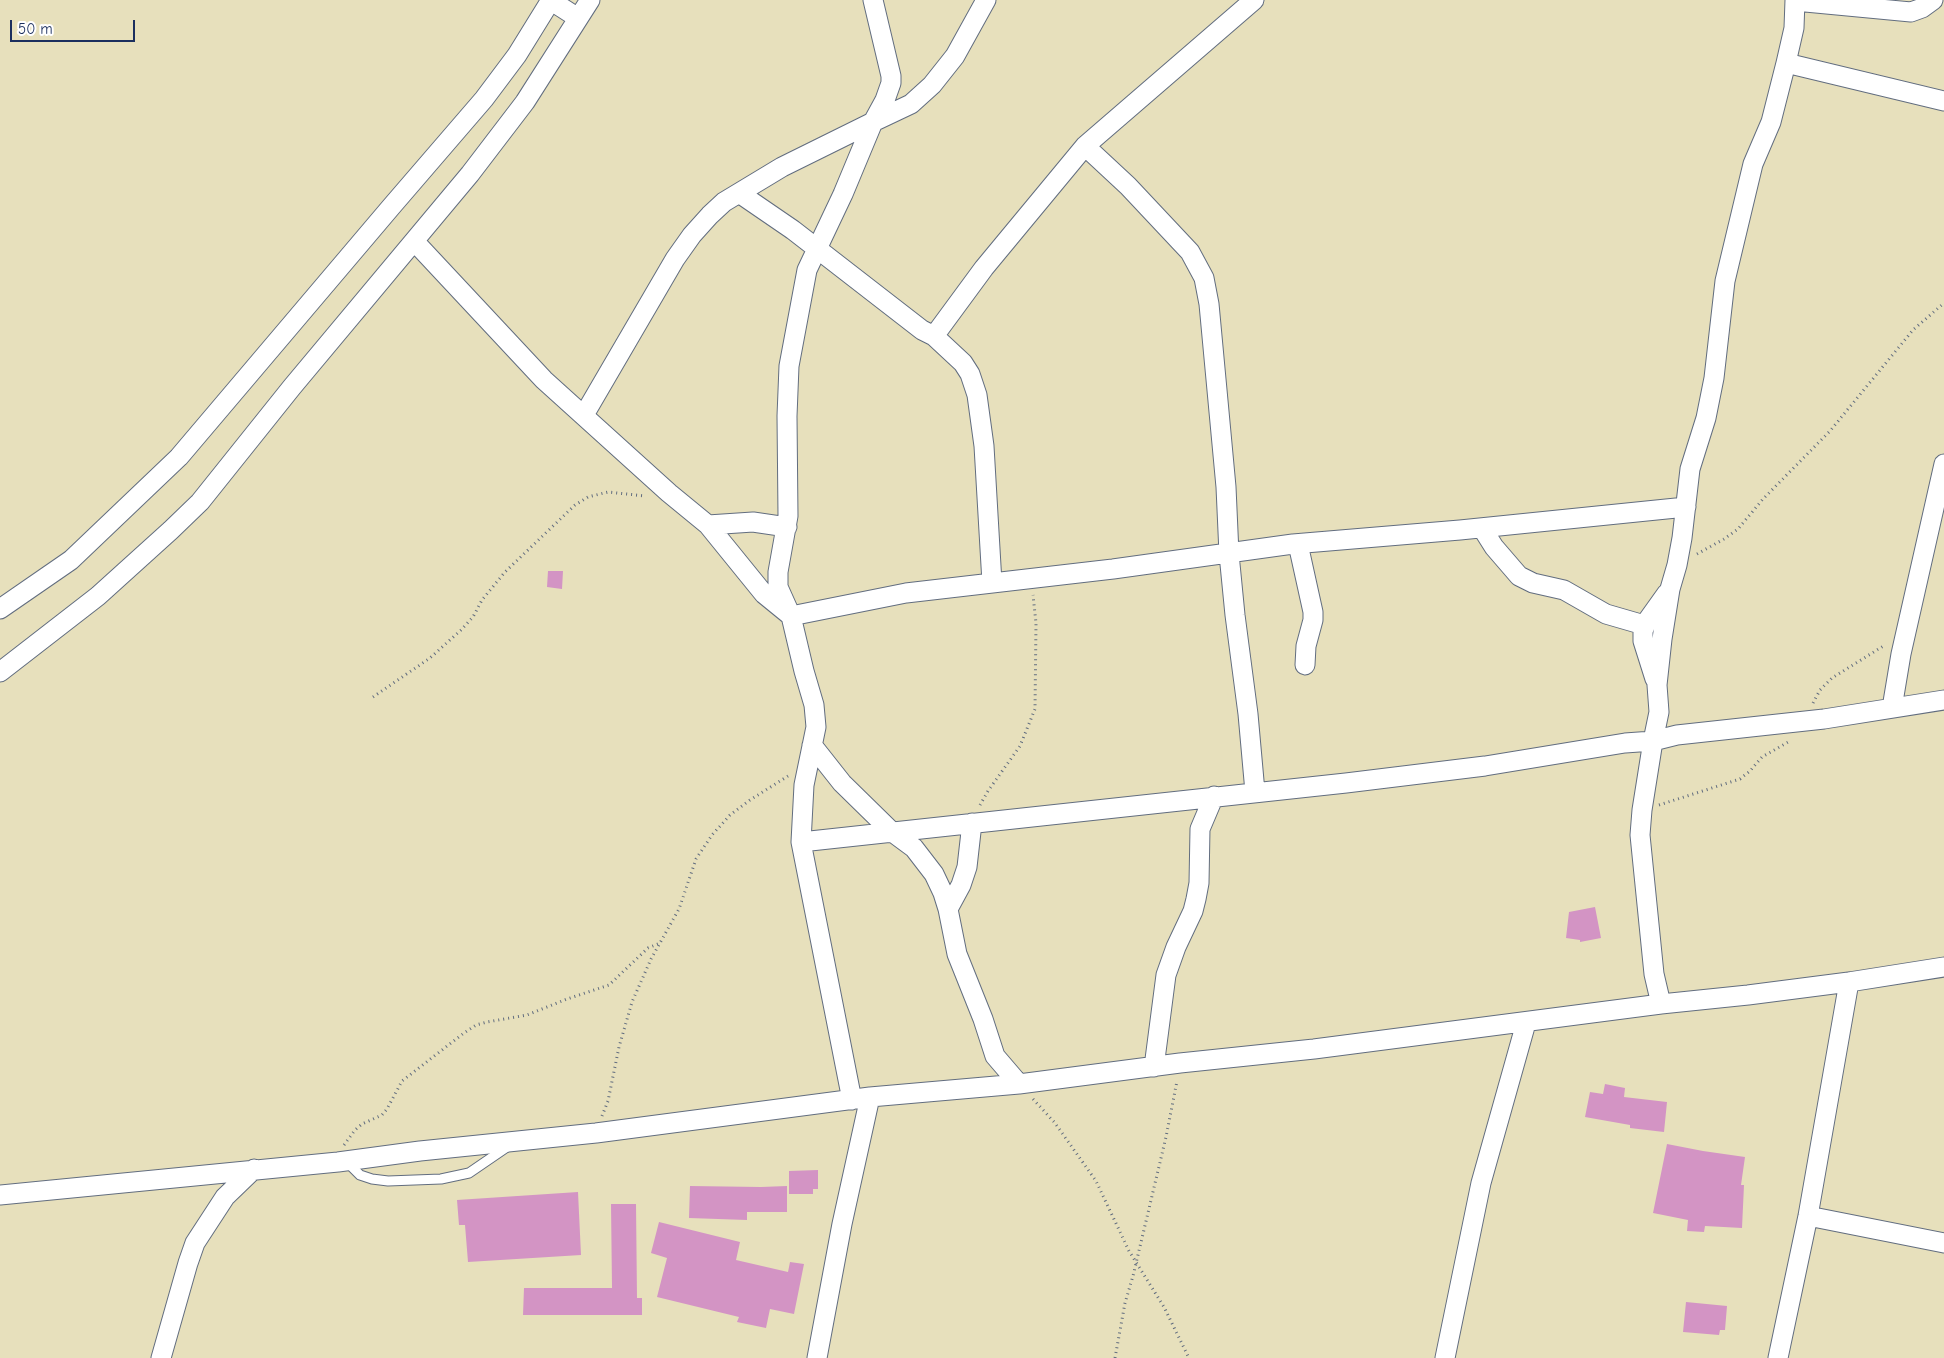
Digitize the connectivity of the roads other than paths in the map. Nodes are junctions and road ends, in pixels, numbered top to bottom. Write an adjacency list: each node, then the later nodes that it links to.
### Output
1 (550, 0): 8 (street); 27 (street)
2 (590, 0): 8 (street)
3 (873, 0): 11 (street)
4 (986, 0): 11 (street)
5 (1933, 0): 6 (street)
6 (1795, 1): 9 (street)
7 (1242, 4): 12 (street)
8 (578, 18): 14 (street)
9 (1786, 63): 10 (street); 19 (street)
10 (1944, 101)
11 (873, 122): 13 (street); 15 (street)
12 (1085, 146): 16 (street); 24 (street)
13 (739, 192): 15 (street); 17 (street)
14 (415, 242): 17 (street); 31 (street)
15 (818, 249): 16 (street); 21 (street)
16 (934, 336): 25 (street)
17 (584, 414): 20 (street)
18 (1944, 464): 34 (street)
19 (1686, 507): 22 (street); 26 (street)
20 (708, 525): 21 (street); 28 (street)
21 (787, 526): 28 (street)
22 (1482, 528): 23 (street); 29 (street)
23 (1298, 544): 24 (street); 30 (street)
24 (1229, 554): 25 (street); 37 (street)
25 (992, 583): 28 (street)
26 (1670, 589): 29 (street); 32 (street)
27 (0, 610)
28 (791, 616): 36 (street)
29 (1644, 625): 32 (street)
30 (1304, 665)
31 (0, 672)
32 (1657, 685): 35 (street)
33 (1944, 700): 34 (street)
34 (1892, 708): 35 (street)
35 (1653, 741): 37 (street); 45 (street)
36 (811, 754): 40 (street); 41 (street)
37 (1255, 792): 38 (street)
38 (1214, 796): 39 (street); 47 (street)
39 (972, 823): 40 (street); 42 (street)
40 (891, 831): 41 (street); 42 (street)
41 (801, 842): 49 (street)
42 (948, 909): 48 (street)
43 (1944, 967): 44 (street)
44 (1849, 982): 45 (street); 54 (street)
45 (1661, 1004): 46 (street)
46 (1526, 1023): 47 (street); 58 (street)
47 (1154, 1067): 48 (street)
48 (1019, 1084): 49 (street)
49 (861, 1099): 50 (street); 57 (street)
50 (516, 1142): 51 (street); 51 (lane)
51 (342, 1161): 52 (street)
52 (254, 1169): 53 (street); 56 (street)
53 (0, 1195)
54 (1808, 1216): 55 (street); 59 (street)
55 (1944, 1243)
56 (161, 1358)
57 (818, 1358)
58 (1445, 1358)
59 (1778, 1358)

